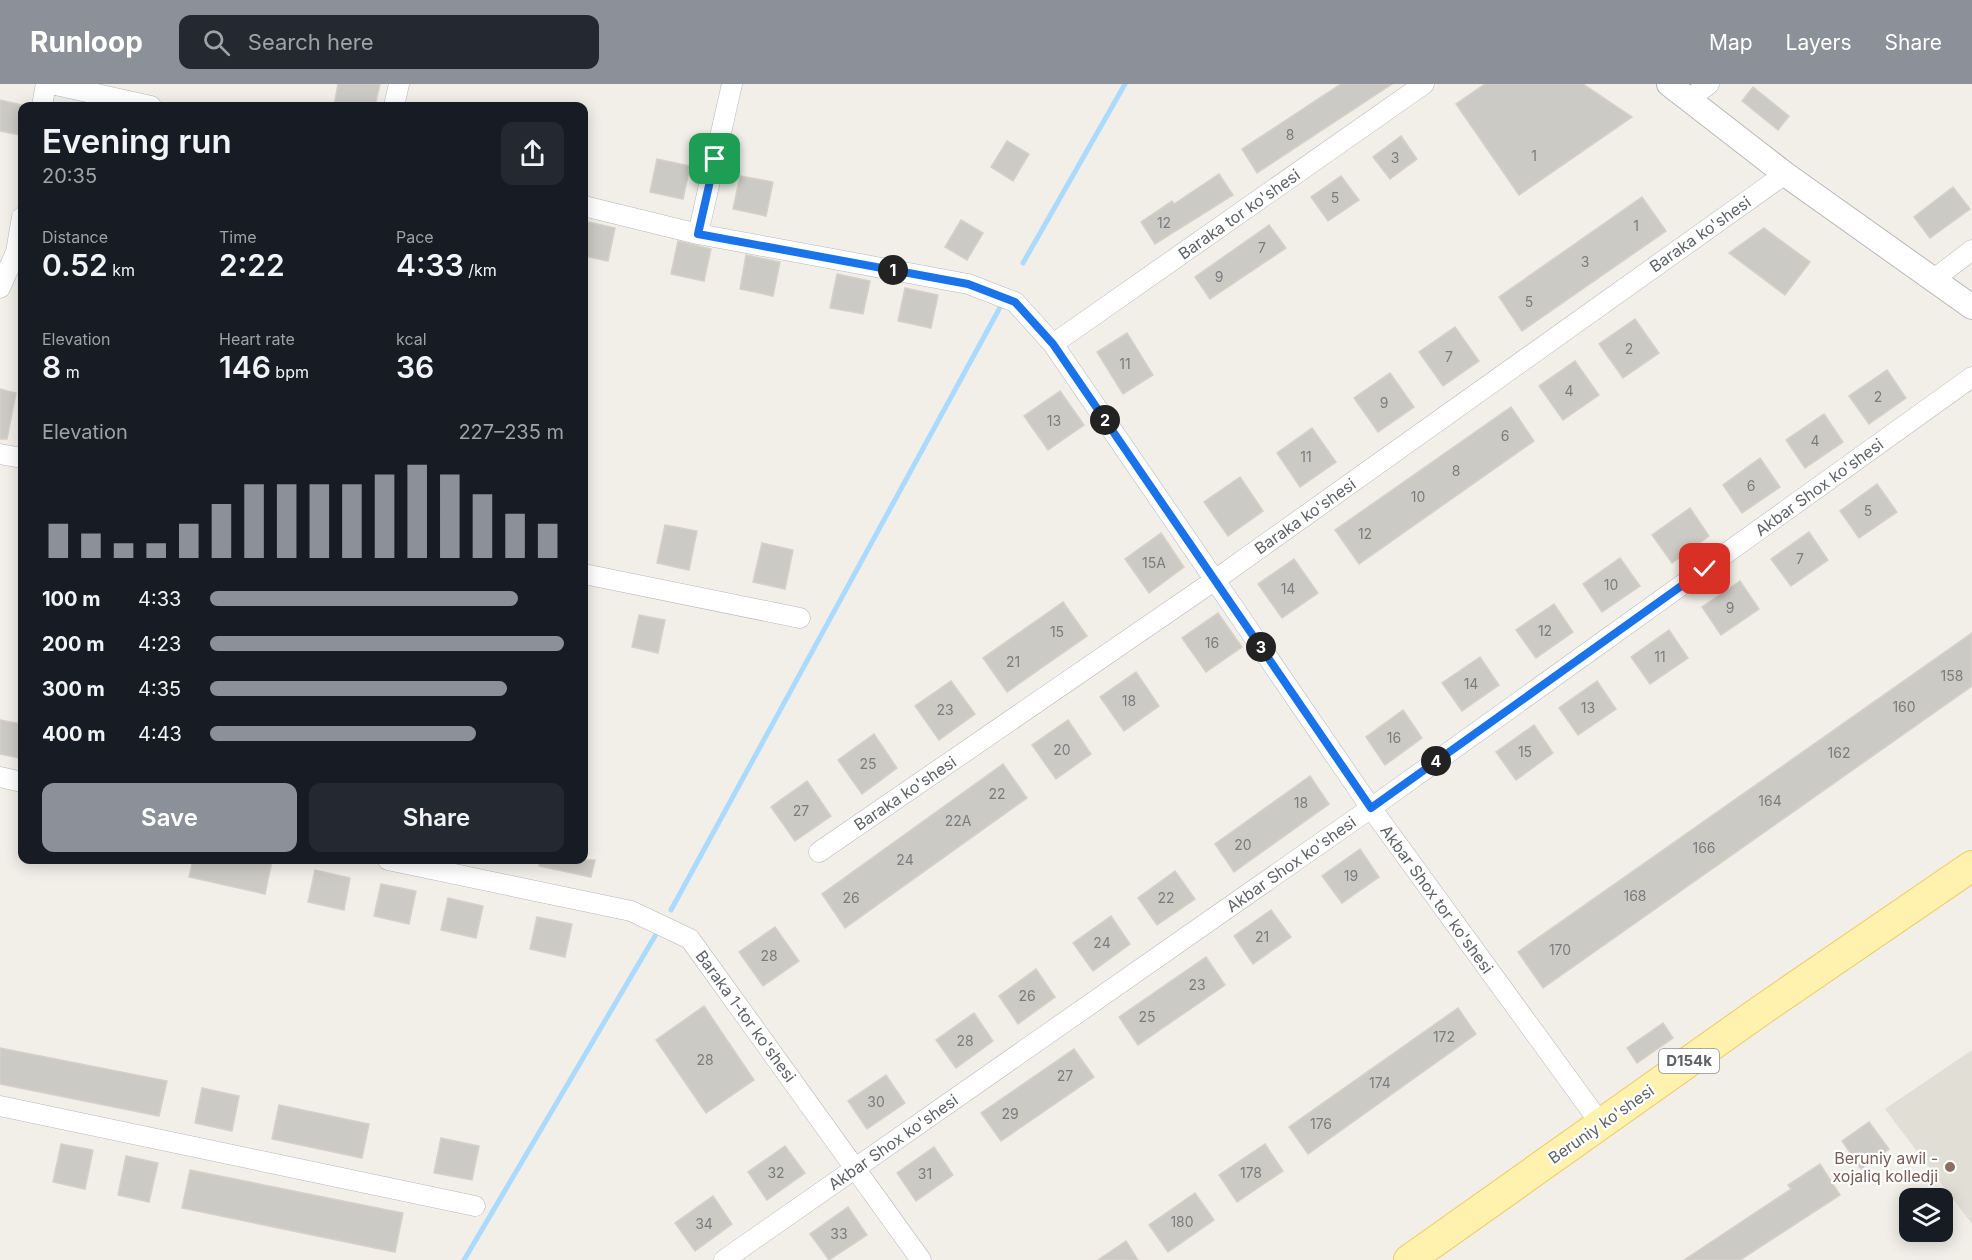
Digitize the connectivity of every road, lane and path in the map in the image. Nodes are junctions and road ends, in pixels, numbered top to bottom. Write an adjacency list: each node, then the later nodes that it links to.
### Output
1 (46, 84): 9 (street)
2 (51, 84): 10 (street)
3 (399, 84): 11 (street)
4 (732, 84): 14 (street)
5 (1424, 84): 20 (street, Baraka tor ko'shesi)
6 (1669, 84): 8 (street)
7 (1709, 84): 8 (street)
8 (1689, 99): 12 (street)
9 (43, 102)
10 (133, 102)
11 (395, 102)
12 (1785, 174): 17 (street); 25 (street, Baraka ko'shesi)
13 (588, 207): 14 (street, Akbar Shox tor ko'shesi)
14 (698, 234): 20 (street, Akbar Shox tor ko'shesi)
15 (18, 240): 18 (street)
16 (1972, 250): 17 (street)
17 (1934, 279): 19 (street)
18 (0, 288)
19 (1972, 307)
20 (1053, 344): 25 (street, Akbar Shox tor ko'shesi)
21 (1972, 377): 29 (street, Akbar Shox ko'shesi)
22 (0, 454): 23 (street)
23 (18, 457)
24 (588, 575): 26 (street)
25 (1215, 580): 29 (street, Akbar Shox tor ko'shesi); 30 (street, Baraka ko'shesi)
26 (801, 618)
27 (0, 777): 28 (street)
28 (18, 781)
29 (1371, 808): 34 (street, Akbar Shox tor ko'shesi); 35 (street, Akbar Shox ko'shesi)
30 (819, 852)
31 (407, 864): 35 (street, Baraka 1-tor ko'shesi)
32 (1972, 866): 34 (main road, Beruniy ko'shesi / D154k)
33 (0, 1106): 36 (street)
34 (1601, 1124): 39 (main road, Beruniy ko'shesi / D154k)
35 (856, 1169): 37 (street, Akbar Shox ko'shesi); 38 (street, Baraka 1-tor ko'shesi)
36 (475, 1206)
37 (724, 1260)
38 (921, 1260)
39 (1409, 1260)

